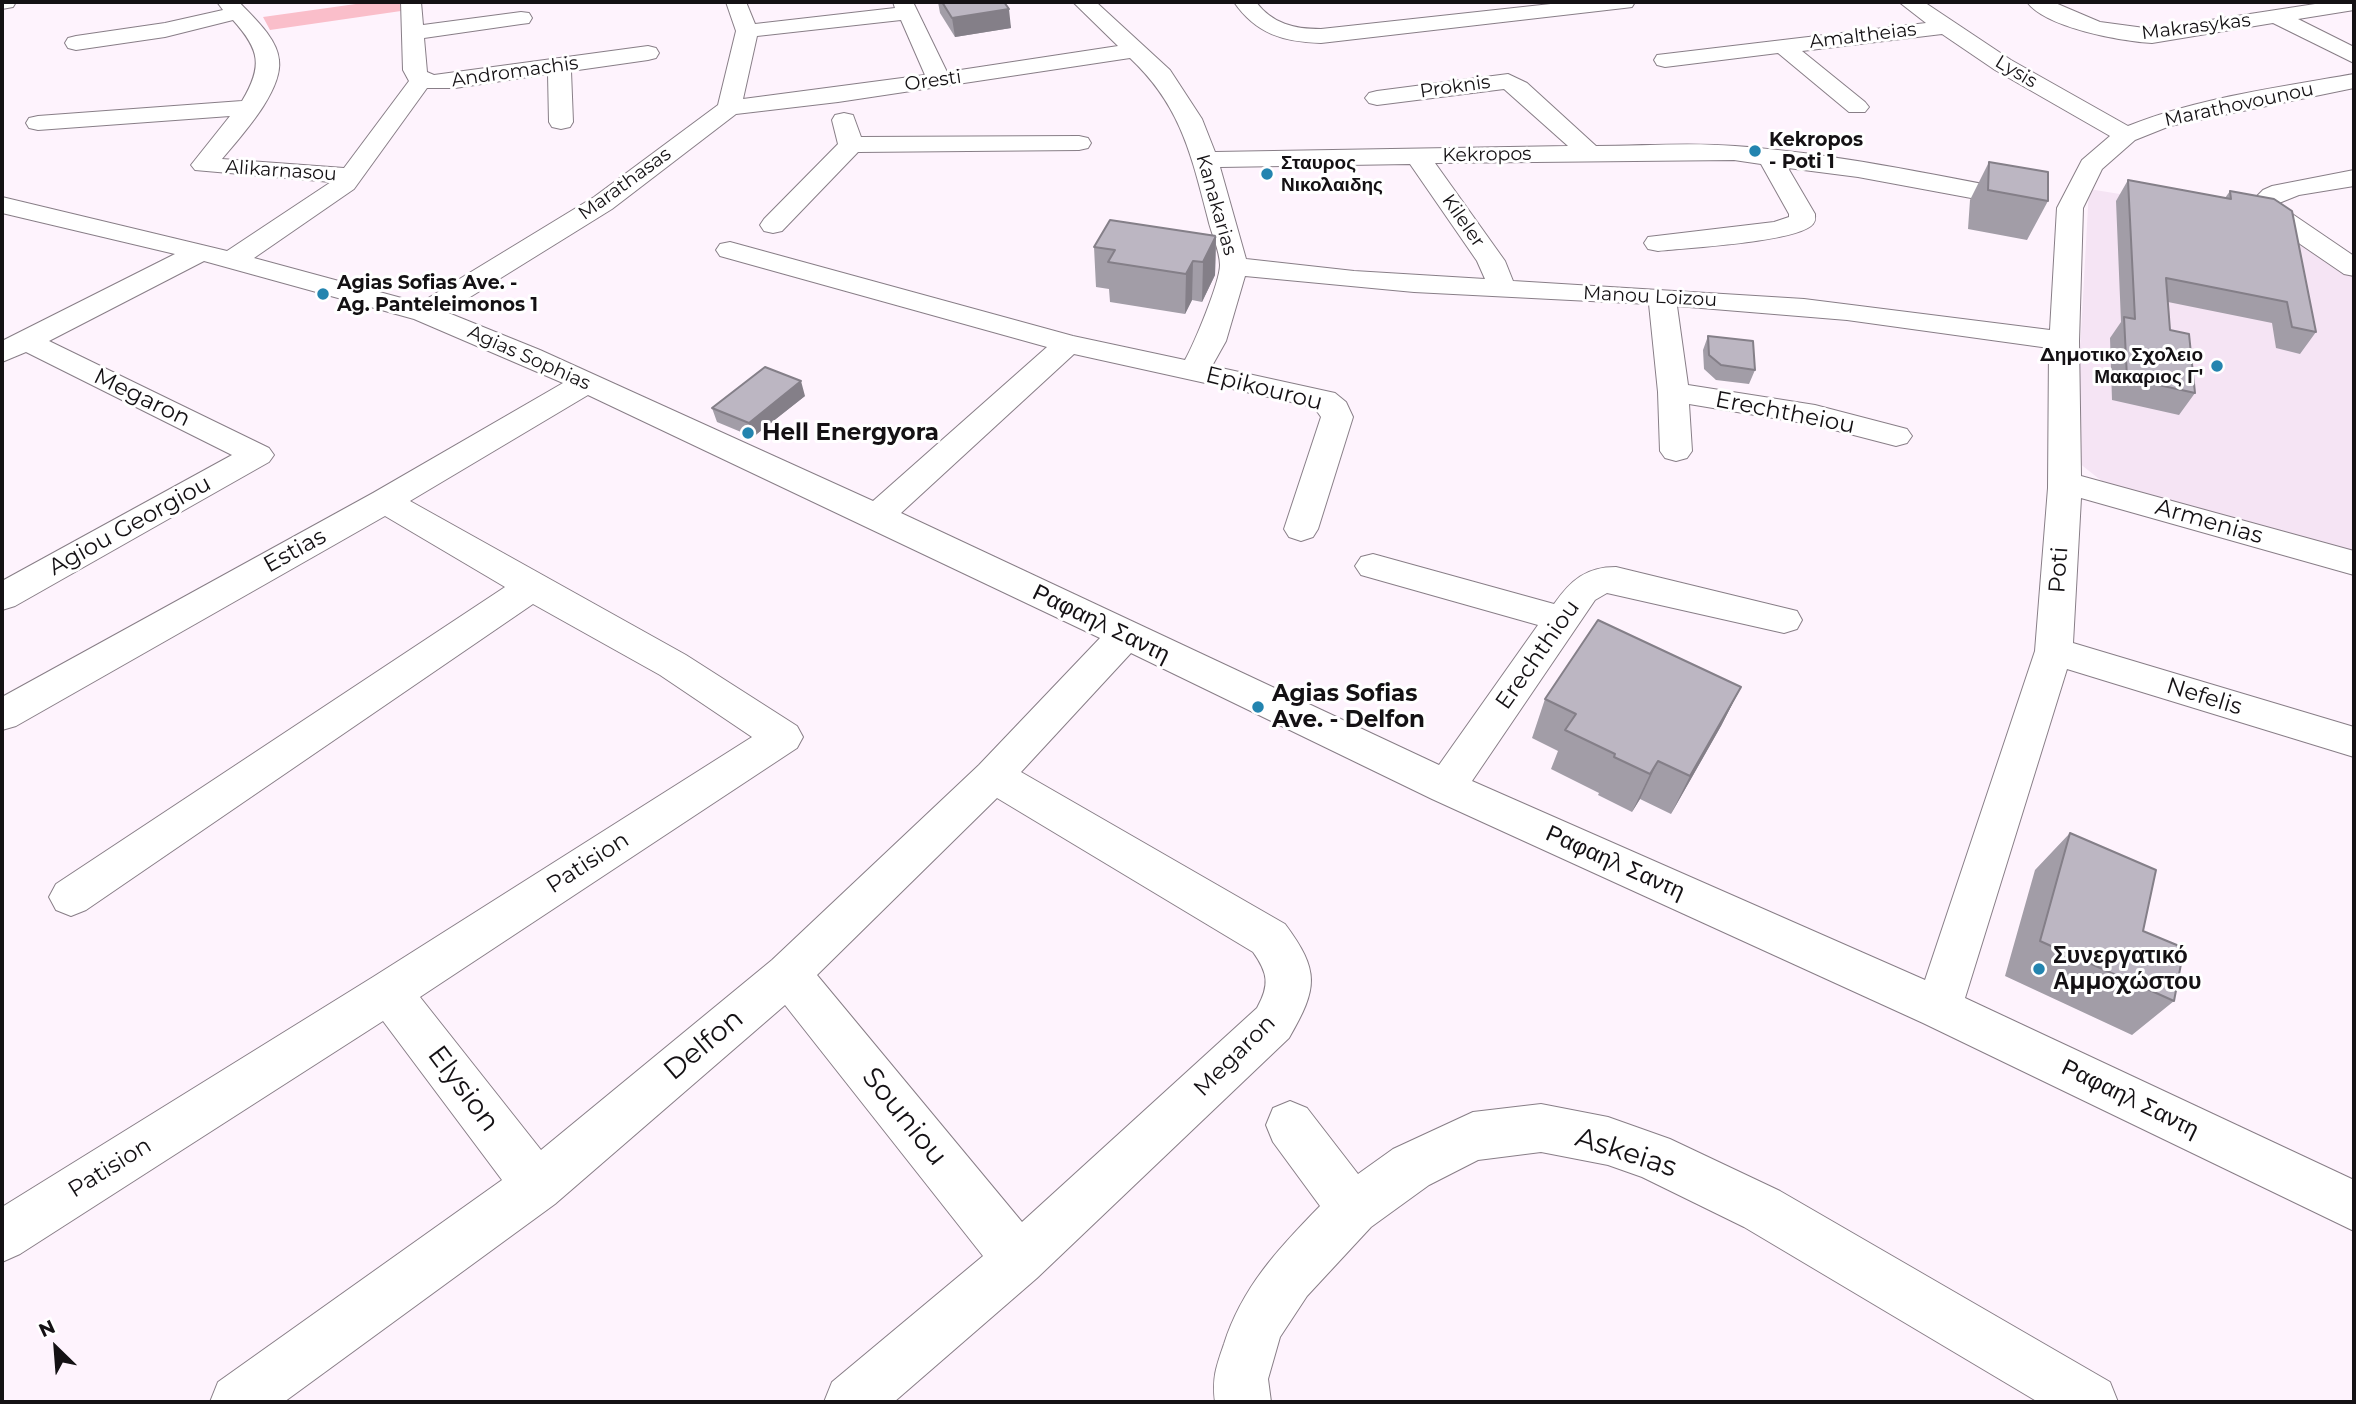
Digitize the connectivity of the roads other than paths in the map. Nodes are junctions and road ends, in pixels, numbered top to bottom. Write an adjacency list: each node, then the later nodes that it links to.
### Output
1 (411, 2): 15 (street, Andromachis)
2 (736, 2): 14 (street)
3 (1084, 2): 18 (street, Kanakarias)
4 (1245, 2): 5 (street)
5 (1624, 2)
6 (1910, 2): 13 (street, Lysis)
7 (2038, 2): 11 (street, Makrasykas)
8 (2354, 4): 11 (street, Makrasykas)
9 (232, 7): 16 (street); 29 (street, Alikarnasou)
10 (906, 7): 14 (street); 24 (street)
11 (2277, 17): 20 (street, Makrasykas)
12 (521, 18): 15 (street)
13 (1945, 27): 17 (street, Amaltheias); 33 (street, Lysis)
14 (747, 32): 30 (street)
15 (415, 33): 23 (street, Andromachis)
16 (76, 43)
17 (1780, 46): 21 (street, Amaltheias); 28 (street, Amaltheias)
18 (1137, 50): 24 (street, Oresti); 39 (street, Kanakarias)
19 (648, 53): 22 (street, Andromachis)
20 (2354, 56)
21 (1665, 60)
22 (559, 66): 23 (street, Andromachis); 31 (street)
23 (422, 79): 40 (street, Alikarnasou)
24 (939, 80): 26 (street, Oresti)
25 (2354, 81): 33 (street, Marathovounou)
26 (838, 95): 30 (street, Oresti); 35 (street)
27 (1377, 98): 36 (street, Proknis)
28 (1857, 107)
29 (248, 108): 32 (street); 40 (street, Alikarnasou)
30 (729, 108): 53 (street, Marathasas)
31 (561, 122)
32 (38, 123)
33 (2126, 135): 43 (street, Poti)
34 (1079, 143): 35 (street)
35 (851, 145): 44 (street)
36 (1590, 153): 37 (street, Kekropos); 38 (street, Kekropos)
37 (1417, 156): 39 (street, Kekropos); 51 (street, Kileler)
38 (1769, 156): 43 (street, Kekropos); 45 (street)
39 (1205, 160): 49 (street, Kanakarias)
40 (352, 176): 48 (street)
41 (2354, 178): 50 (street)
42 (2, 205): 47 (street, Agias Sophias)
43 (2070, 208): 54 (street, Poti)
44 (773, 225)
45 (1658, 243)
46 (730, 250): 55 (street, Epikourou)
47 (201, 252): 48 (street, Agias Sophias); 56 (street)
48 (232, 260): 53 (street, Agias Sophias)
49 (1234, 266): 51 (street, Manou Loizou); 57 (street, Kanakarias)
50 (2354, 268)
51 (1503, 289): 52 (street, Manou Loizou)
52 (1662, 297): 54 (street, Manou Loizou); 59 (street)
53 (424, 313): 58 (street, Agias Sophias)
54 (2064, 341): 63 (street, Poti)
55 (1068, 344): 57 (street, Epikourou); 65 (street)
56 (14, 347): 62 (street, Megaron)
57 (1194, 371): 66 (street, Epikourou)
58 (586, 383): 64 (street, Estias); 65 (street, Agias Sophias)
59 (1673, 391): 60 (street, Erechtheiou); 61 (street)
60 (1896, 436)
61 (1676, 451)
62 (258, 455): 70 (street, Agiou Georgiou)
63 (2065, 482): 67 (street, Armenias); 74 (street, Poti)
64 (385, 501): 69 (street, Patision); 75 (street, Estias)
65 (877, 516): 73 (street, Ραφαηλ Σαντη)
66 (1301, 530)
67 (2354, 563)
68 (1373, 566): 71 (street)
69 (533, 587): 79 (street); 81 (street, Patision)
70 (2, 597)
71 (1562, 619): 72 (street, Erechthiou); 78 (street, Erechthiou)
72 (1784, 620)
73 (1125, 635): 77 (street, Delfon); 78 (street, Ραφαηλ Σαντη)
74 (2054, 651): 76 (street, Nefelis); 82 (street, Poti)
75 (2, 716)
76 (2354, 743)
77 (993, 776): 80 (street, Delfon); 88 (street, Megaron)
78 (1446, 787): 82 (street, Ραφαηλ Σαντη)
79 (71, 897)
80 (789, 975): 84 (street, Delfon); 88 (street, Souniou)
81 (389, 992): 84 (street, Elysion); 87 (street, Patision)
82 (1939, 1008): 85 (street, Ραφαηλ Σαντη)
83 (1290, 1125): 86 (street)
84 (537, 1186): 90 (street, Delfon)
85 (2354, 1206)
86 (1353, 1209): 89 (street, Askeias); 92 (street, Askeias)
87 (2, 1236)
88 (1019, 1260): 91 (street, Megaron)
89 (2068, 1396)
90 (238, 1402)
91 (852, 1402)
92 (1243, 1402)

